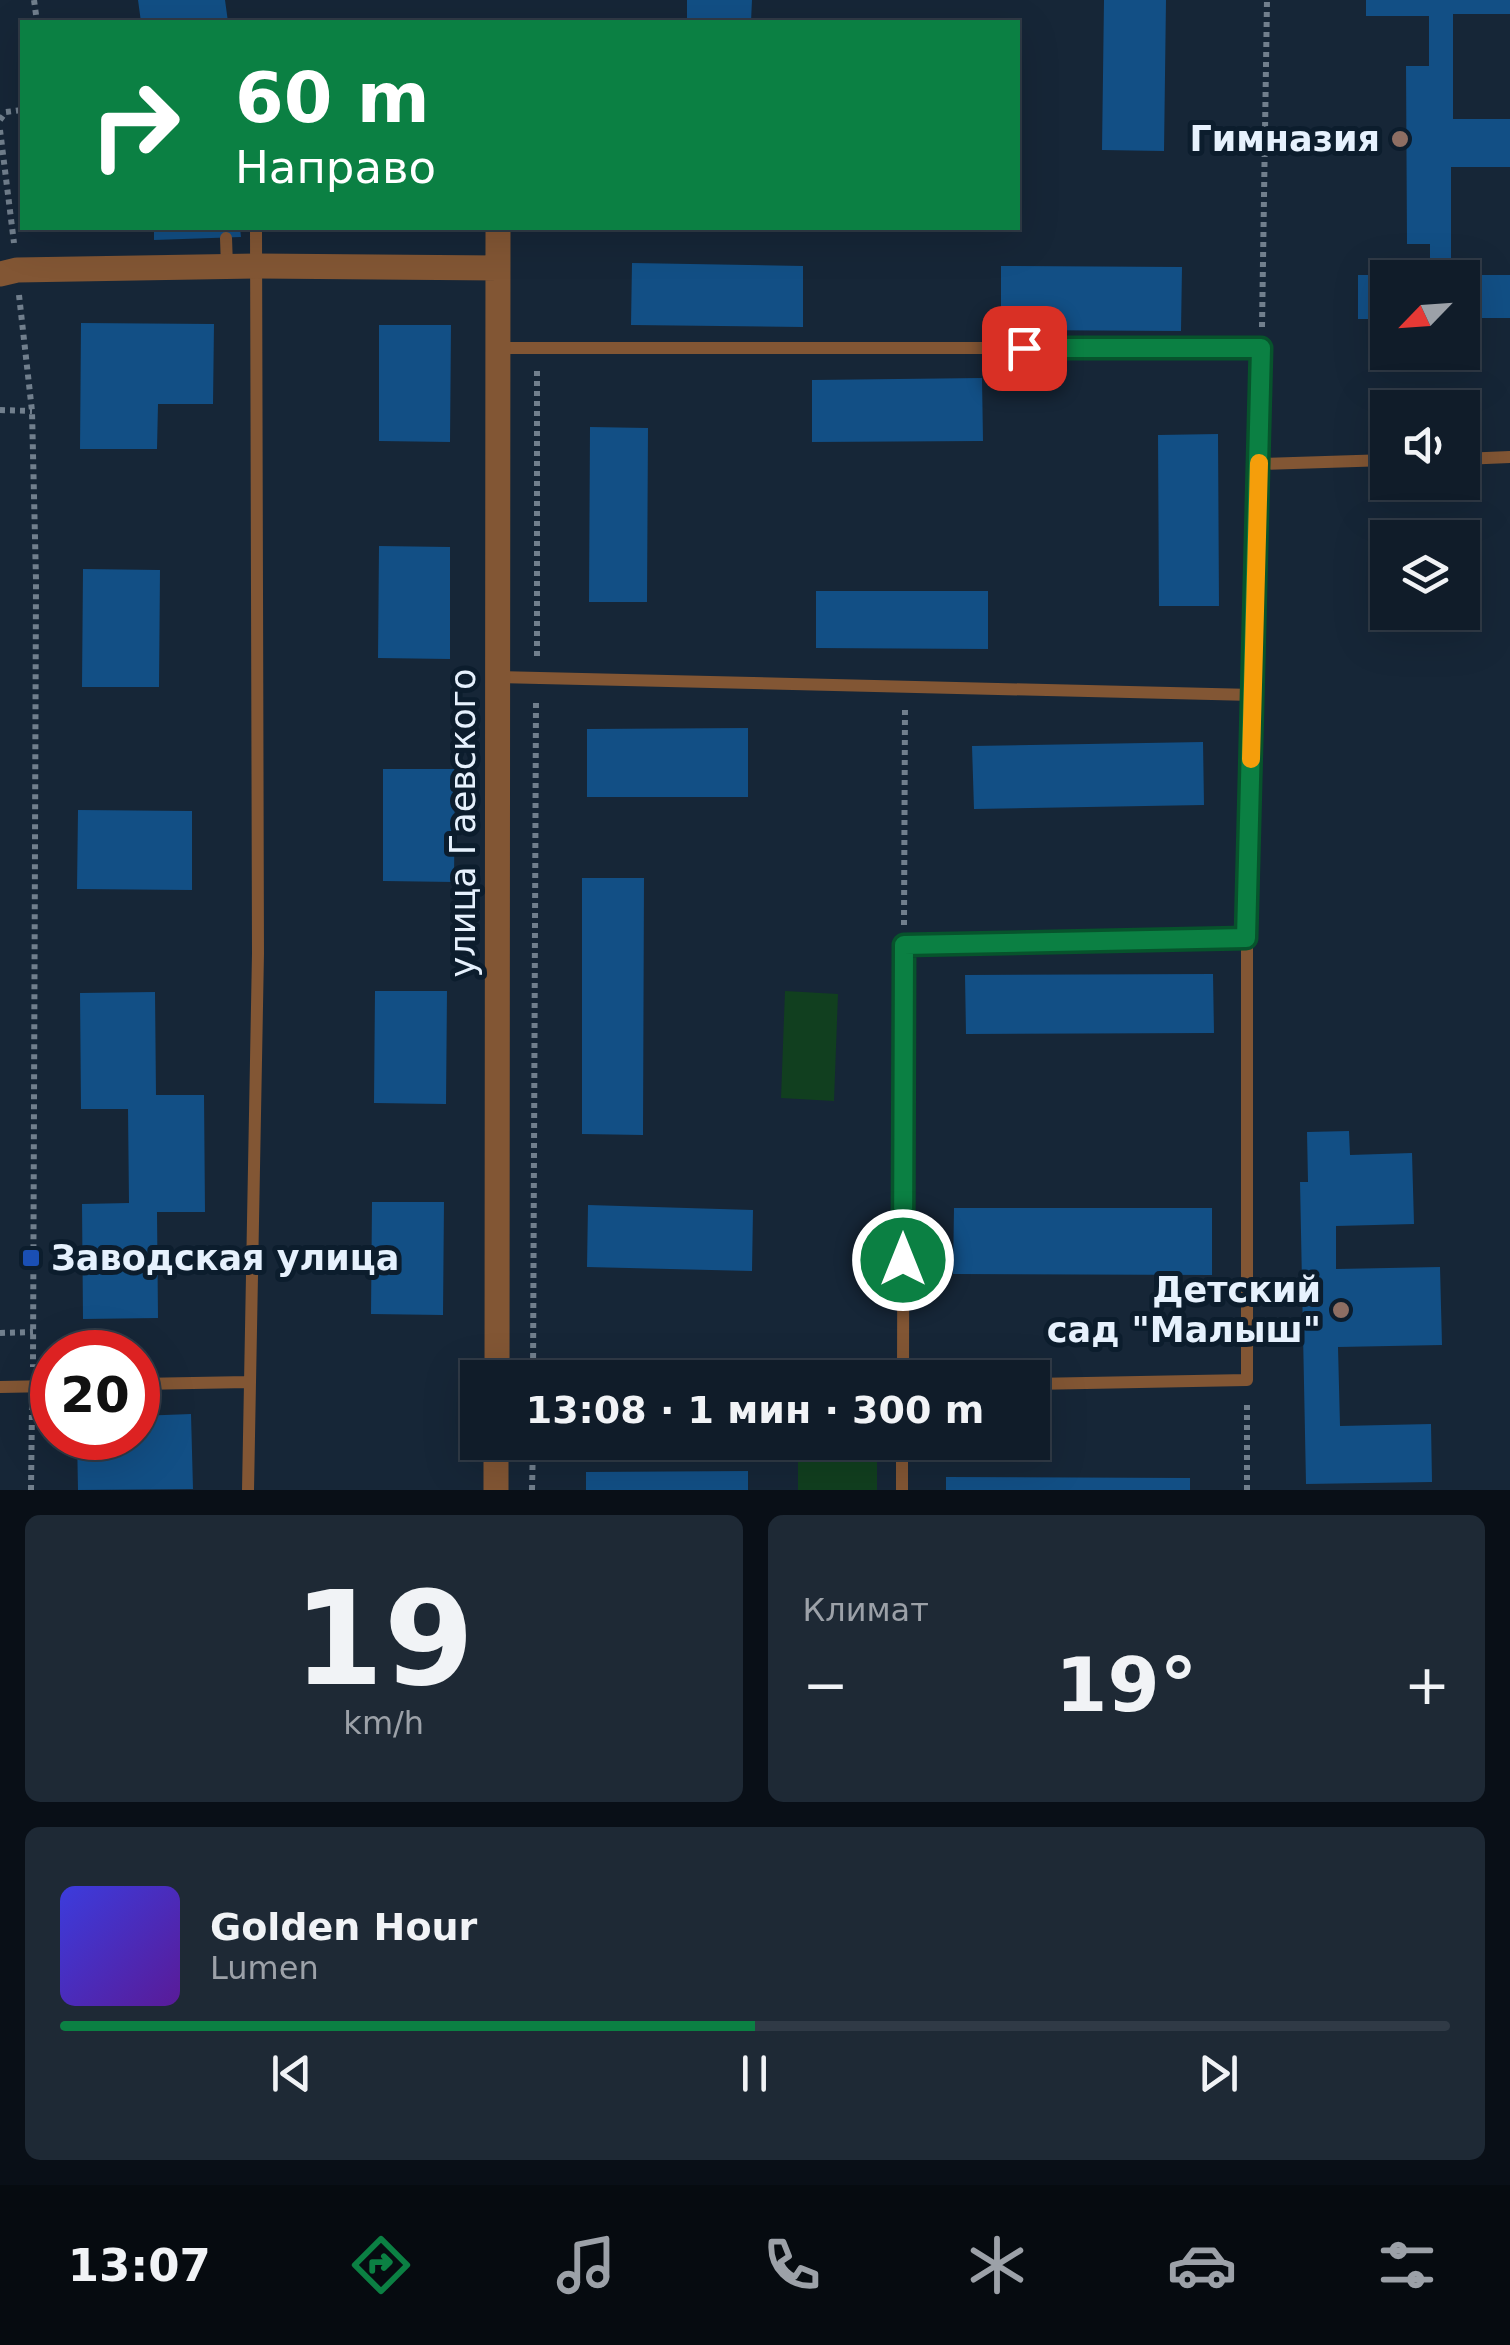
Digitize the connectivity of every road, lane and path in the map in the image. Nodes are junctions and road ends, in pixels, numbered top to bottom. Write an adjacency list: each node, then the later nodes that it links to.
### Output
1 (1267, 0): 13 (path)
2 (0, 130): 3 (path)
3 (12, 225): 4 (path); 11 (path)
4 (0, 230)
5 (256, 230): 9 (lane)
6 (498, 230): 10 (street, улица Гаевского)
7 (226, 238): 8 (lane)
8 (227, 266): 9 (street); 11 (street)
9 (258, 266): 10 (street); 34 (lane)
10 (498, 268): 12 (street, улица Гаевского)
11 (8, 272): 16 (path)
12 (498, 348): 14 (lane); 21 (street, улица Гаевского)
13 (1261, 348): 14 (lane); 20 (lane)
14 (538, 349): 22 (path)
15 (0, 410): 16 (path)
16 (32, 411): 27 (path)
17 (1480, 458): 18 (lane)
18 (1510, 458)
19 (1370, 461): 20 (lane)
20 (1259, 464): 24 (lane)
21 (498, 677): 22 (lane); 30 (street, улица Гаевского)
22 (536, 678): 23 (lane); 31 (path)
23 (905, 686): 24 (lane); 26 (path)
24 (1253, 695): 25 (lane)
25 (1246, 938): 26 (lane); 33 (lane)
26 (904, 945): 32 (lane)
27 (33, 1330)
28 (30, 1332): 29 (path)
29 (0, 1333)
30 (496, 1360)
31 (533, 1360)
32 (903, 1360)
33 (1248, 1380): 36 (lane); 48 (path)
34 (248, 1382): 35 (lane); 44 (lane)
35 (160, 1384)
36 (1050, 1384)
37 (30, 1386): 38 (lane)
38 (0, 1387)
39 (31, 1460): 43 (path)
40 (496, 1460): 45 (street)
41 (532, 1460): 46 (path)
42 (902, 1460): 47 (lane)
43 (30, 1490)
44 (248, 1490)
45 (496, 1490)
46 (532, 1490)
47 (902, 1490)
48 (1247, 1490)

